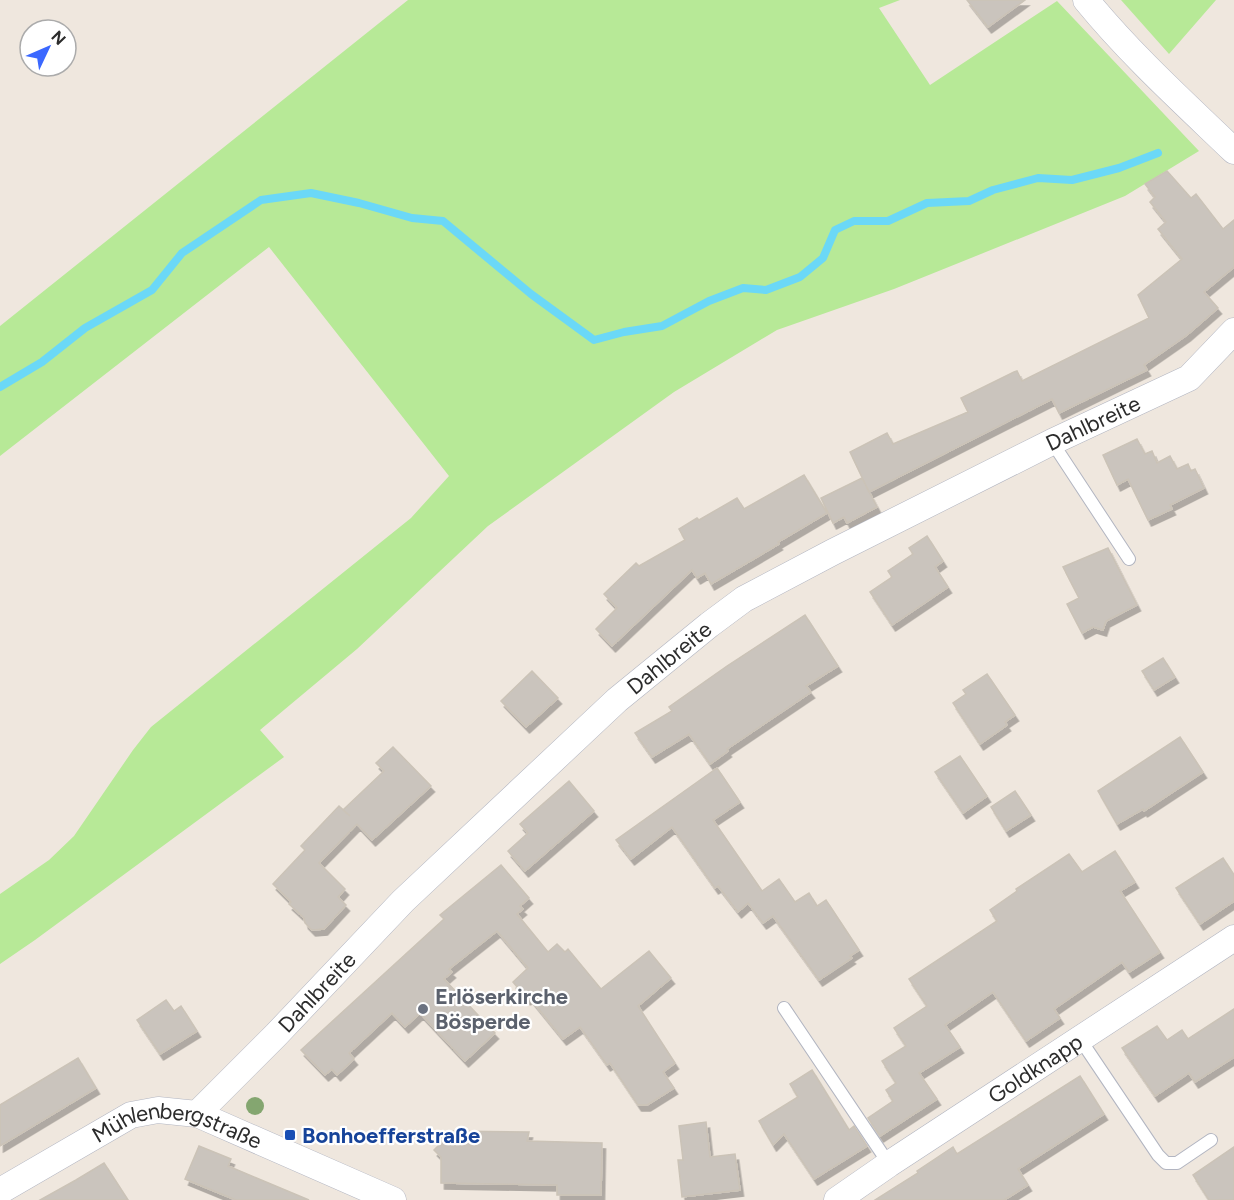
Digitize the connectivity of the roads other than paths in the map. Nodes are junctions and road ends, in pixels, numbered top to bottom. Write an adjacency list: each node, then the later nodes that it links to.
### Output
1 (1086, 0): 2 (street)
2 (1234, 151)
3 (1234, 331): 4 (street, Dahlbreite)
4 (1052, 442): 5 (lane); 9 (street, Dahlbreite)
5 (1130, 559)
6 (1234, 938): 8 (street, Goldknapp)
7 (784, 1008): 11 (lane)
8 (1080, 1039): 10 (lane); 11 (street, Goldknapp)
9 (197, 1114): 12 (street, Mühlenbergstraße); 13 (street, Mühlenbergstraße)
10 (1211, 1140)
11 (889, 1164): 14 (street, Goldknapp)
12 (0, 1191)
13 (393, 1200)
14 (837, 1200)

